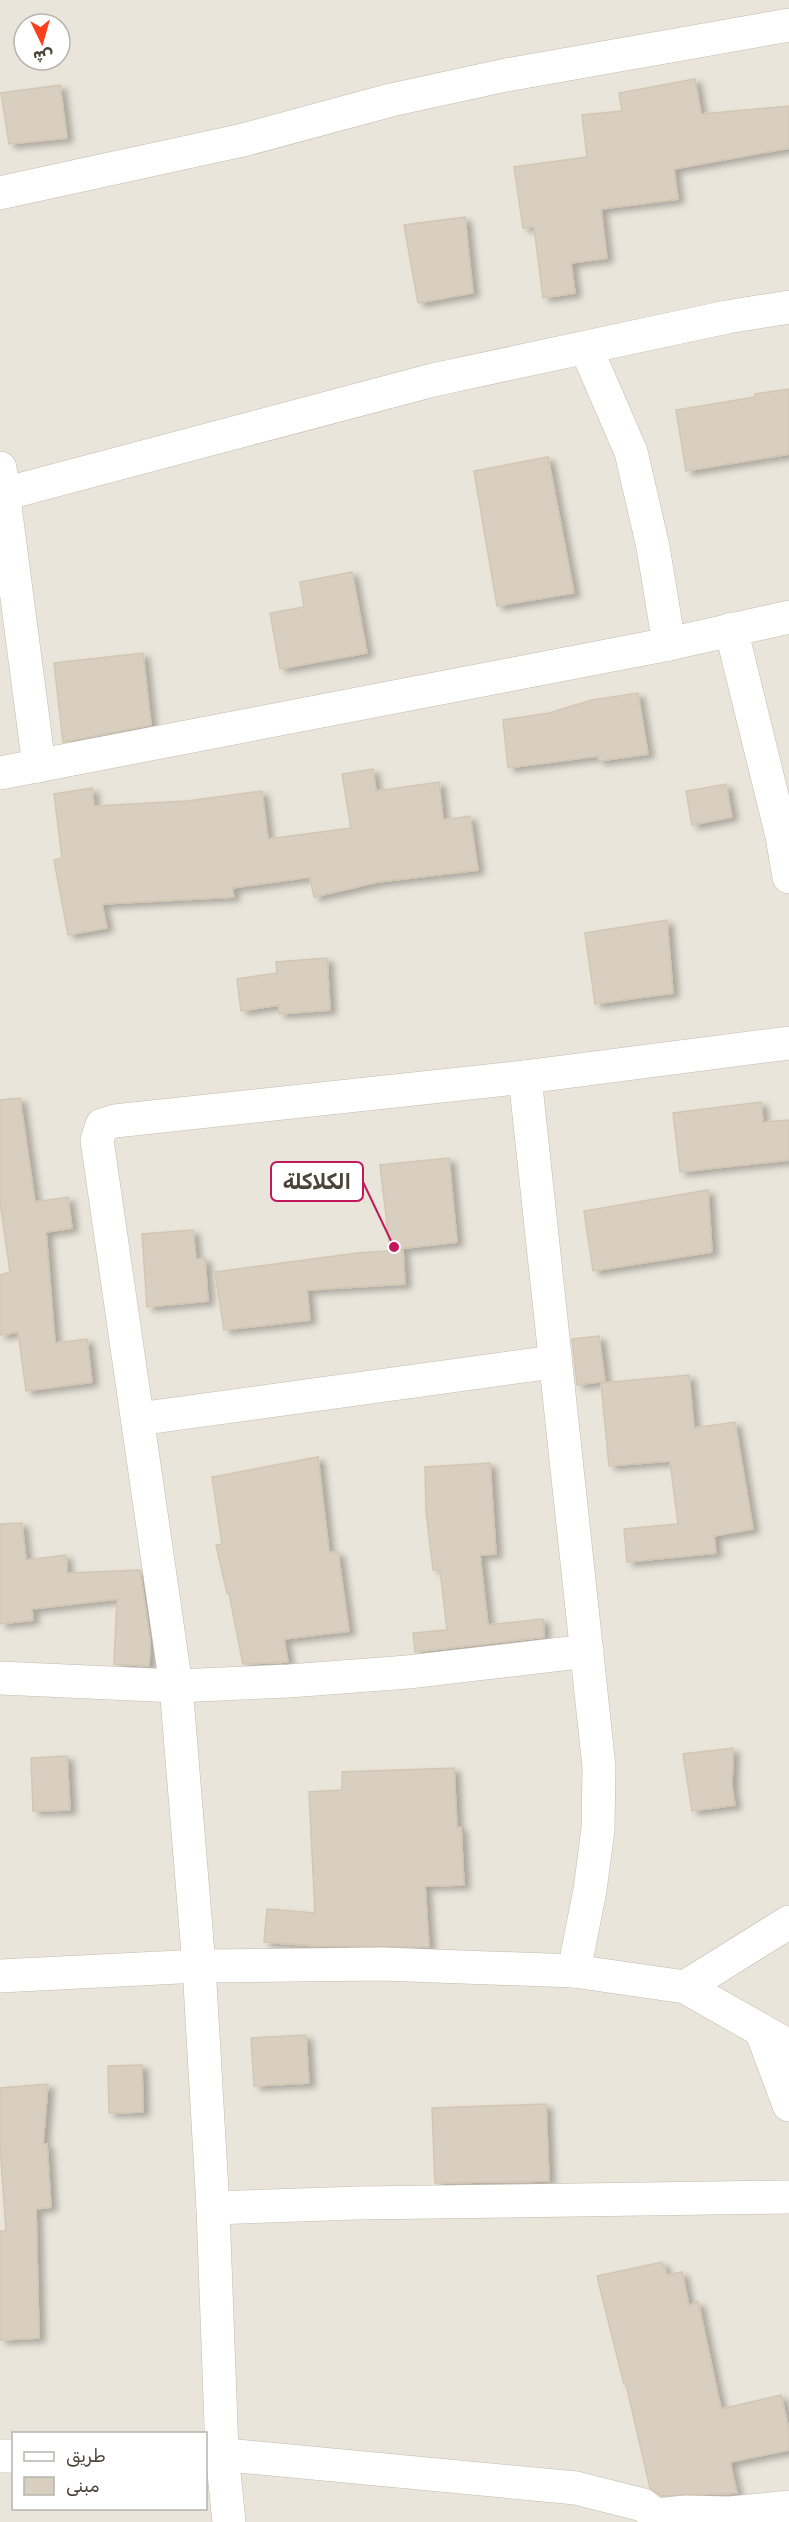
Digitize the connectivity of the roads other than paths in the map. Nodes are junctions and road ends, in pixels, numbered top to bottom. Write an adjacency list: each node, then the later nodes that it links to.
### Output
1 (789, 25): 2 (street)
2 (0, 193)
3 (789, 307): 4 (street)
4 (586, 348): 5 (street); 8 (street)
5 (1, 486): 9 (street)
6 (789, 617): 7 (street)
7 (731, 629): 8 (street); 11 (street)
8 (669, 644): 9 (street)
9 (39, 765): 10 (street)
10 (0, 773)
11 (785, 836): 12 (street)
12 (789, 877)
13 (789, 1042): 14 (street)
14 (525, 1077): 15 (street); 16 (street)
15 (553, 1362): 16 (street); 17 (street)
16 (138, 1419): 19 (street)
17 (587, 1651): 19 (street); 22 (street)
18 (0, 1678): 19 (street)
19 (176, 1686): 21 (street)
20 (789, 1922): 24 (street)
21 (199, 1966): 22 (street); 23 (street); 29 (street)
22 (574, 1971): 24 (street)
23 (0, 1976)
24 (686, 1987): 25 (street)
25 (761, 2030): 26 (street); 27 (street)
26 (789, 2046)
27 (789, 2105)
28 (789, 2198): 29 (street)
29 (213, 2208): 30 (street)
30 (214, 2453): 31 (street); 32 (street)
31 (789, 2507)
32 (229, 2522)

